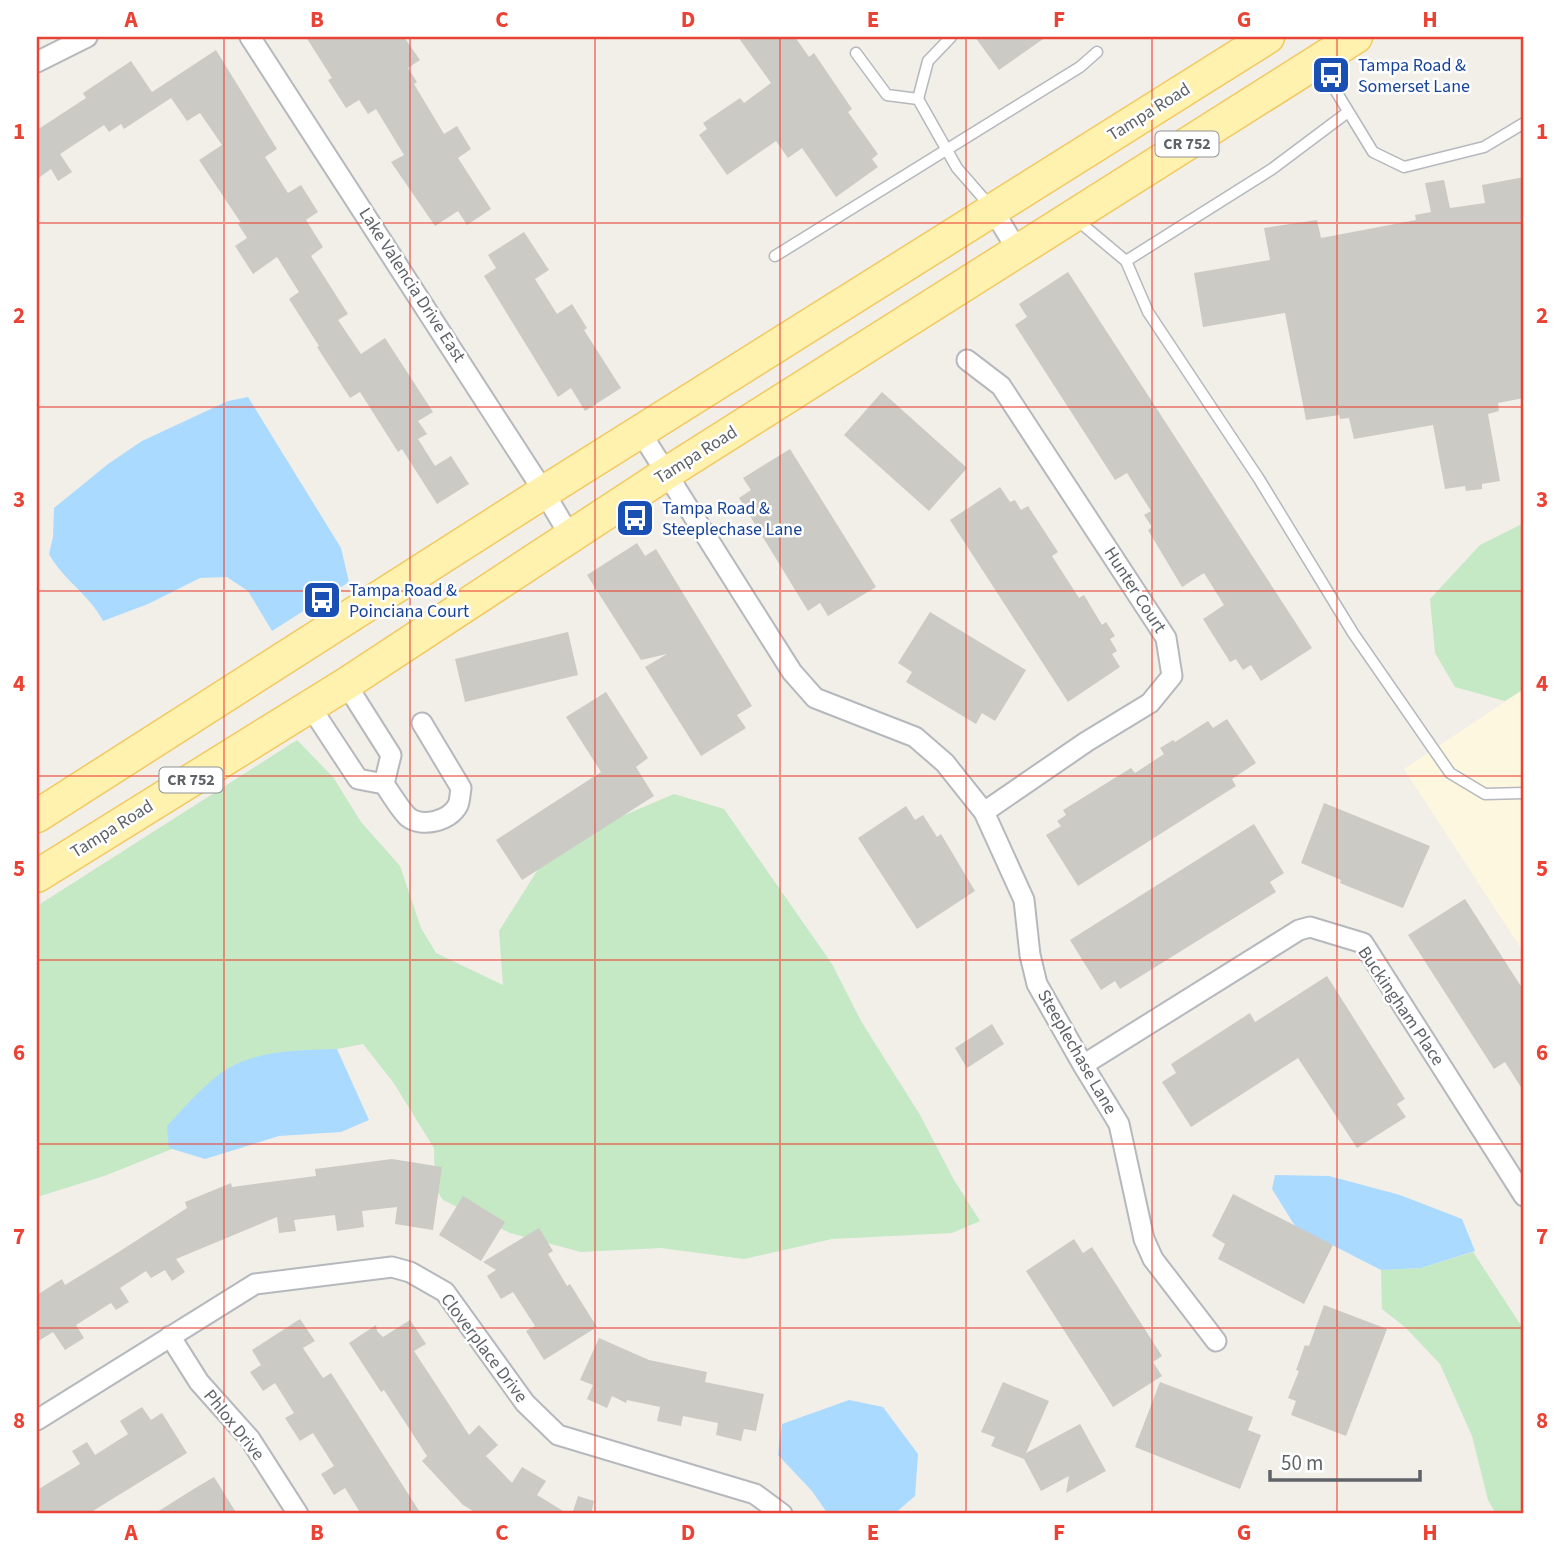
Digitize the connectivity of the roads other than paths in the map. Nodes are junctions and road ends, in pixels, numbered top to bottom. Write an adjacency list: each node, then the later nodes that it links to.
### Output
1 (86, 37): 9 (street)
2 (250, 37): 22 (street, Lake Valencia Drive East)
3 (951, 37): 10 (lane)
4 (1268, 37): 14 (main road, Tampa Road / CR 752)
5 (1356, 37): 8 (main road, Tampa Road / CR 752)
6 (1097, 52): 13 (lane)
7 (856, 53): 10 (lane)
8 (1317, 61): 11 (lane); 15 (main road, Tampa Road / CR 752)
9 (37, 62)
10 (918, 99): 13 (lane)
11 (1348, 112): 12 (lane); 18 (lane)
12 (1524, 123)
13 (947, 149): 14 (lane); 17 (lane)
14 (993, 210): 16 (street); 20 (main road, Tampa Road / CR 752)
15 (1073, 216): 16 (main road, Tampa Road / CR 752); 18 (lane)
16 (1018, 251): 21 (main road, Tampa Road / CR 752)
17 (775, 256)
18 (1126, 261): 28 (lane)
19 (967, 360): 29 (street, Hunter Court)
20 (641, 432): 21 (street, Steeplechase Lane); 22 (main road, Tampa Road / CR 752)
21 (667, 473): 23 (main road, Tampa Road / CR 752); 29 (street, Steeplechase Lane)
22 (544, 492): 23 (street, Lake Valencia Drive East); 30 (main road, Tampa Road / CR 752)
23 (570, 536): 24 (main road, Tampa Road / CR 752)
24 (346, 684): 25 (main road, Tampa Road / CR 752); 27 (street)
25 (310, 706): 27 (street); 31 (main road, Tampa Road / CR 752)
26 (422, 723): 27 (street)
27 (384, 785)
28 (1524, 793)
29 (984, 812): 32 (street, Steeplechase Lane)
30 (37, 816)
31 (37, 876)
32 (1083, 1065): 33 (street, Buckingham Place); 35 (street, Steeplechase Lane)
33 (1524, 1196)
34 (170, 1335): 36 (street, Cloverplace Drive); 37 (street, Phlox Drive); 38 (street, Cloverplace Drive)
35 (1216, 1341)
36 (37, 1420)
37 (298, 1514)
38 (782, 1514)

